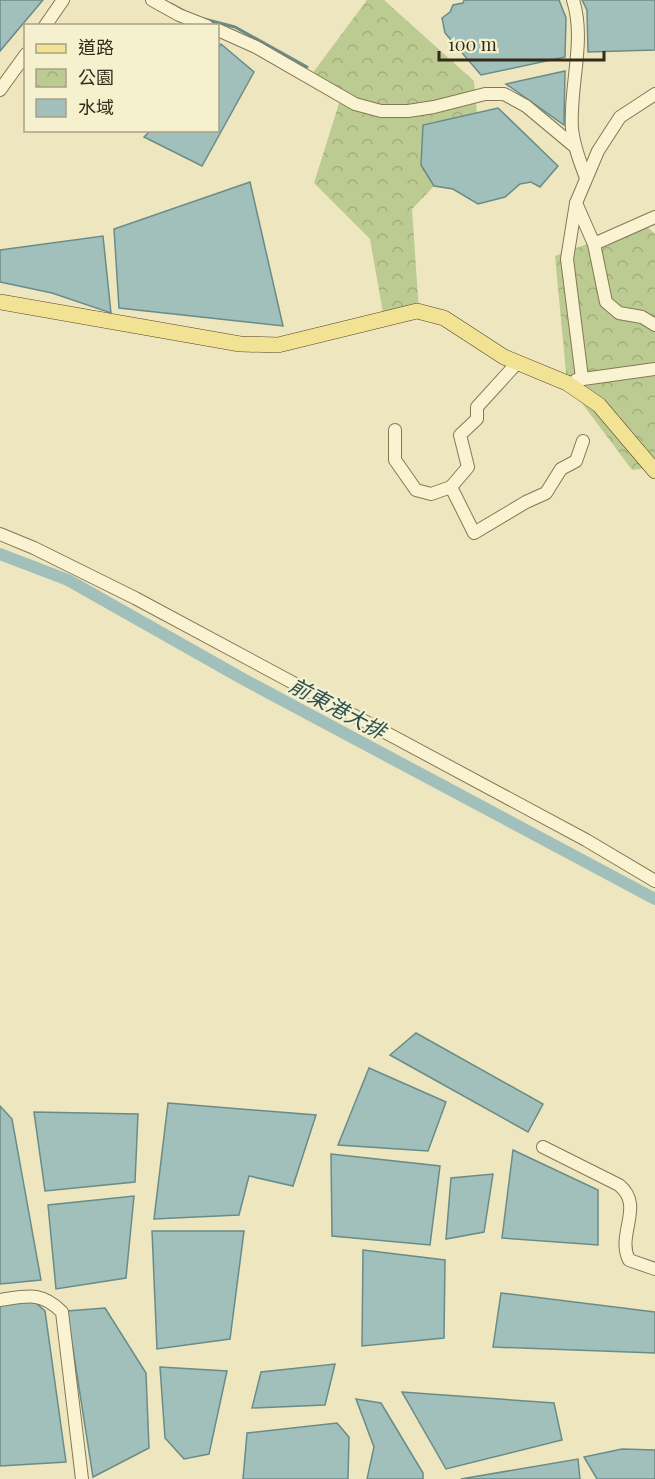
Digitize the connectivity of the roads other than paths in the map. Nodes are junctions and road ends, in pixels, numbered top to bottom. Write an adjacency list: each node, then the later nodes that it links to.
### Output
1 (63, 0): 4 (street)
2 (152, 0): 5 (street)
3 (573, 0): 10 (street)
4 (46, 24)
5 (202, 24)
6 (219, 30): 10 (street)
7 (24, 57): 8 (street)
8 (0, 90)
9 (655, 94): 11 (street)
10 (574, 146): 11 (street)
11 (586, 178): 12 (street)
12 (576, 203): 14 (street); 19 (street)
13 (655, 217): 14 (street)
14 (594, 244): 16 (street)
15 (0, 302): 17 (main road)
16 (655, 325)
17 (518, 362): 20 (main road); 24 (street)
18 (655, 369): 19 (street)
19 (582, 378): 20 (street)
20 (567, 383): 23 (main road)
21 (395, 430): 24 (street)
22 (583, 441): 24 (street)
23 (655, 471)
24 (451, 487)
25 (0, 534): 26 (street)
26 (655, 881)
27 (543, 1147): 28 (street)
28 (655, 1269)
29 (0, 1300): 30 (street)
30 (82, 1479)

